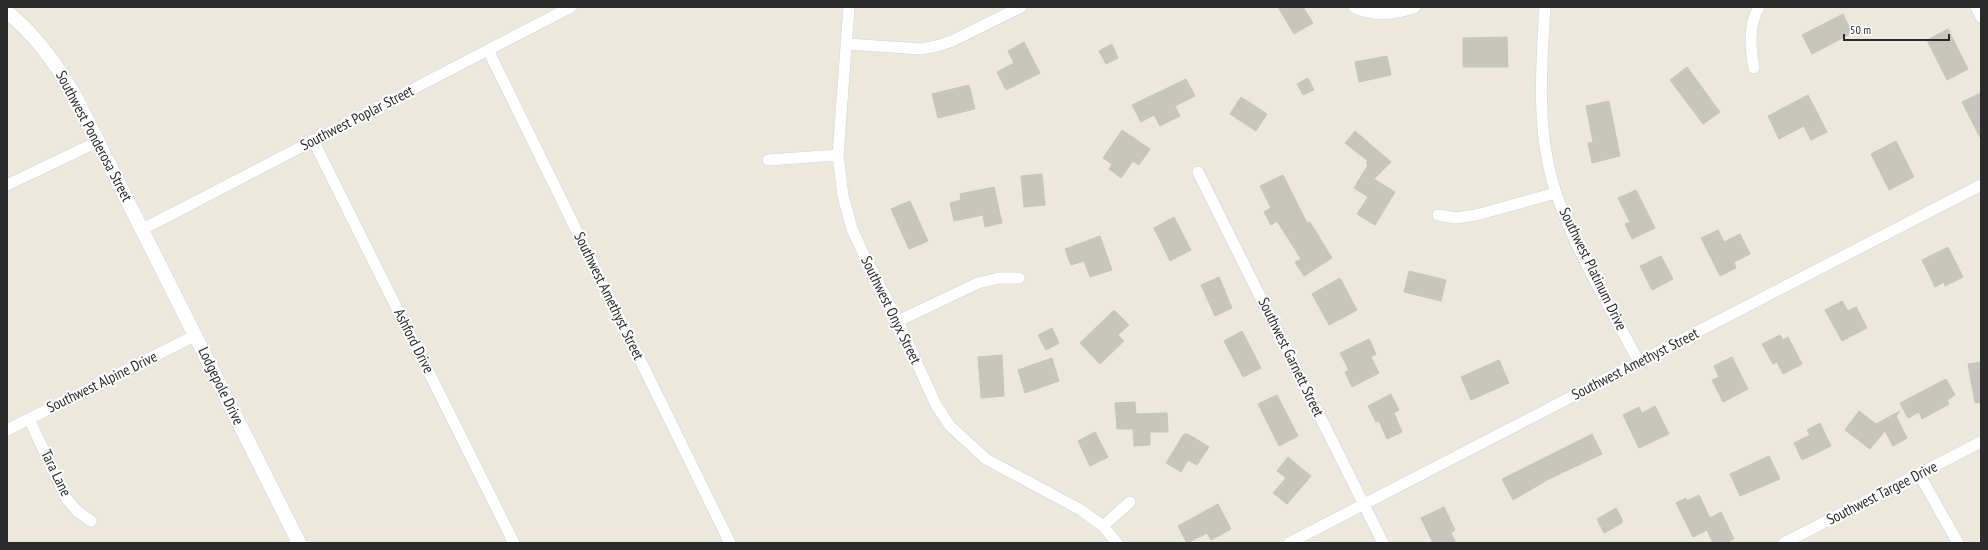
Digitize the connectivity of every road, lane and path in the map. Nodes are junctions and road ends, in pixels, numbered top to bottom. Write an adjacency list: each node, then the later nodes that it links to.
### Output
1 (571, 7): 12 (street, Southwest Poplar Street)
2 (849, 7): 11 (street, Southwest Onyx Street)
3 (1021, 7): 11 (street)
4 (1354, 7): 5 (street)
5 (1415, 7)
6 (1545, 7): 21 (street, Southwest Platinum Drive)
7 (1759, 7): 13 (street)
8 (1976, 7): 10 (street)
9 (7, 12): 15 (street, Southwest Ponderosa Street)
10 (1981, 17)
11 (847, 44): 16 (street, Southwest Onyx Street)
12 (488, 50): 14 (street, Southwest Poplar Street); 38 (street, Southwest Amethyst Street)
13 (1754, 68)
14 (313, 140): 23 (street, Southwest Poplar Street); 37 (street, Ashford Drive)
15 (99, 141): 19 (street); 23 (street, Southwest Ponderosa Street)
16 (838, 156): 17 (street); 25 (street, Southwest Onyx Street)
17 (768, 160)
18 (1198, 172): 33 (street, Southwest Garnett Street)
19 (7, 185)
20 (1981, 185): 27 (street, Southwest Amethyst Street)
21 (1556, 193): 22 (street); 27 (street, Southwest Platinum Drive)
22 (1438, 215)
23 (143, 229): 26 (street, Lodgepole Drive)
24 (1019, 278): 25 (street)
25 (898, 321): 35 (street, Southwest Onyx Street)
26 (196, 335): 28 (street, Southwest Alpine Drive); 36 (street, Lodgepole Drive)
27 (1639, 362): 33 (street, Southwest Amethyst Street)
28 (29, 419): 29 (street, Southwest Alpine Drive); 34 (street, Tara Lane)
29 (7, 430)
30 (1981, 442): 31 (street, Southwest Targee Drive)
31 (1920, 474): 42 (street, Southwest Targee Drive); 43 (street)
32 (1130, 502): 35 (street)
33 (1364, 504): 40 (street, Southwest Amethyst Street); 41 (street, Southwest Garnett Street)
34 (91, 520)
35 (1103, 526): 39 (street, Southwest Onyx Street)
36 (299, 543)
37 (514, 543)
38 (730, 543)
39 (1117, 543)
40 (1289, 543)
41 (1383, 543)
42 (1784, 543)
43 (1958, 543)

